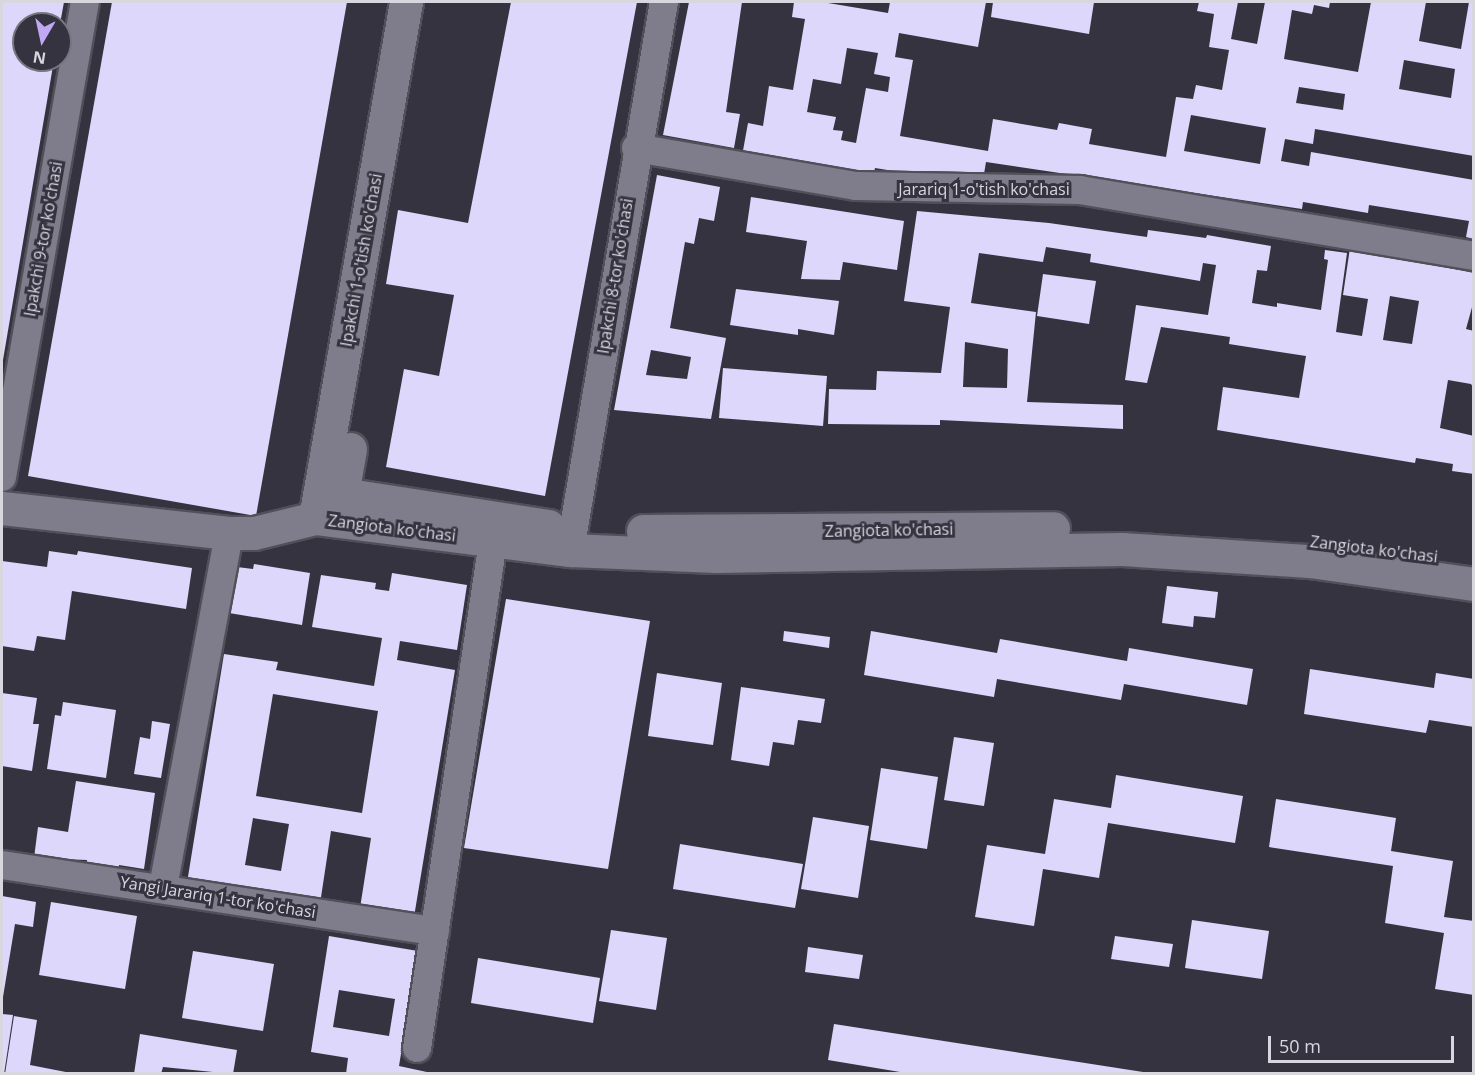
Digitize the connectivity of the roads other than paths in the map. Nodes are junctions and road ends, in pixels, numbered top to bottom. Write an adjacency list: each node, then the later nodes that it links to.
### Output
1 (85, 2): 7 (street, Ipakchi 9-tor ko'chasi)
2 (406, 2): 10 (main road, Ipakchi 1-o'tish ko'chasi)
3 (429, 2): 8 (main road, Ipakchi 1-o'tish ko'chasi)
4 (664, 2): 5 (street, Ipakchi 8-tor ko'chasi)
5 (636, 148): 6 (street, Jarariq 1-o'tish ko'chasi); 12 (street, Ipakchi 8-tor ko'chasi)
6 (1473, 256)
7 (2, 477)
8 (342, 494): 10 (main road, Zangiota ko'chasi); 12 (main road, Zangiota ko'chasi)
9 (2, 508): 11 (main road, Zangiota ko'chasi)
10 (315, 518): 11 (main road, Zangiota ko'chasi); 13 (main road, Zangiota ko'chasi)
11 (229, 533): 17 (street)
12 (572, 540): 13 (main road, Zangiota ko'chasi); 14 (main road, Zangiota ko'chasi); 15 (main road, Zangiota ko'chasi)
13 (493, 541): 18 (street)
14 (1473, 561)
15 (1473, 584)
16 (2, 865): 17 (street, Yangi Jarariq 1-tor ko'chasi)
17 (163, 887): 18 (street, Yangi Jarariq 1-tor ko'chasi)
18 (435, 931): 19 (street)
19 (417, 1048)

